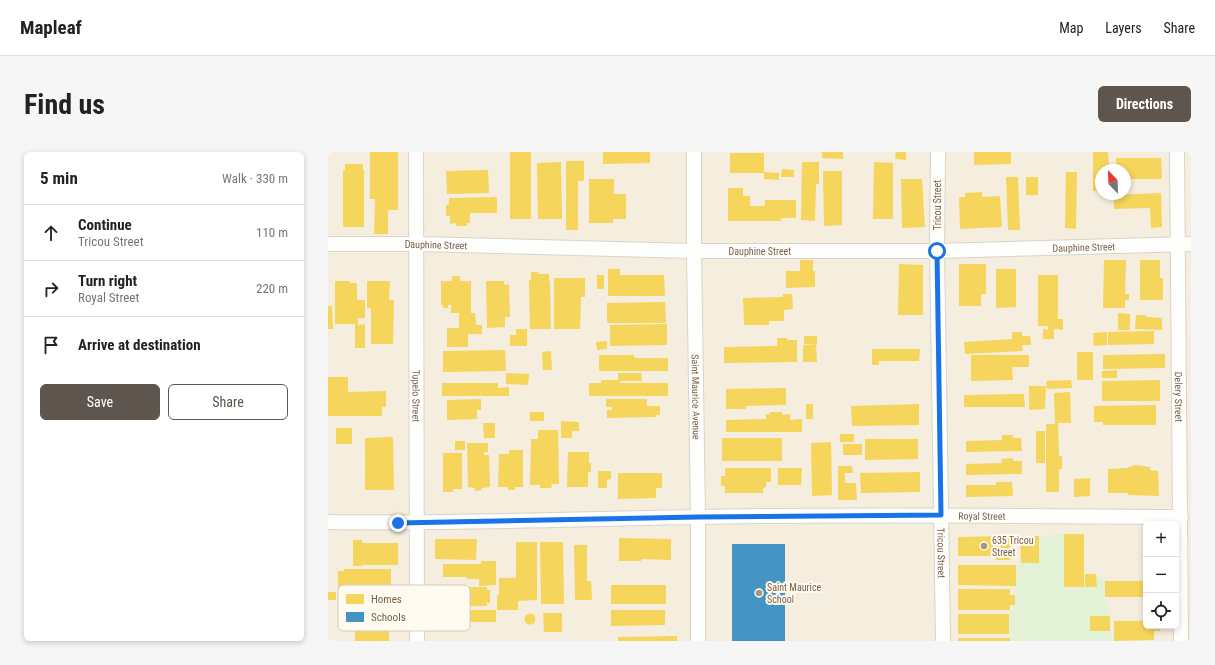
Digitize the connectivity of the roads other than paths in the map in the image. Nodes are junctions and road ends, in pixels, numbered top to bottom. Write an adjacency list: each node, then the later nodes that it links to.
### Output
1 (416, 152): 6 (street, Tupelo Street)
2 (694, 152): 8 (street, Saint Maurice Avenue)
3 (938, 152): 9 (street, Tricou Street)
4 (1177, 152): 7 (street, Delery Street)
5 (328, 244): 6 (street, Dauphine Street)
6 (417, 244): 8 (street, Dauphine Street); 14 (street, Tupelo Street)
7 (1184, 244): 9 (street, Dauphine Street); 12 (street, Delery Street)
8 (694, 251): 9 (street, Dauphine Street); 11 (street, Saint Maurice Avenue)
9 (937, 251): 10 (street, Tricou Street)
10 (941, 515): 11 (street, Royal Street); 12 (street, Royal Street); 19 (street, Tricou Street)
11 (698, 517): 14 (street, Royal Street); 18 (street, Saint Maurice Avenue)
12 (1181, 517): 20 (street, Delery Street)
13 (328, 522): 14 (street, Royal Street)
14 (416, 523): 15 (street, Tupelo Street)
15 (417, 585)
16 (417, 631): 17 (street, Tupelo Street)
17 (417, 641)
18 (698, 641)
19 (943, 641)
20 (1181, 641)

